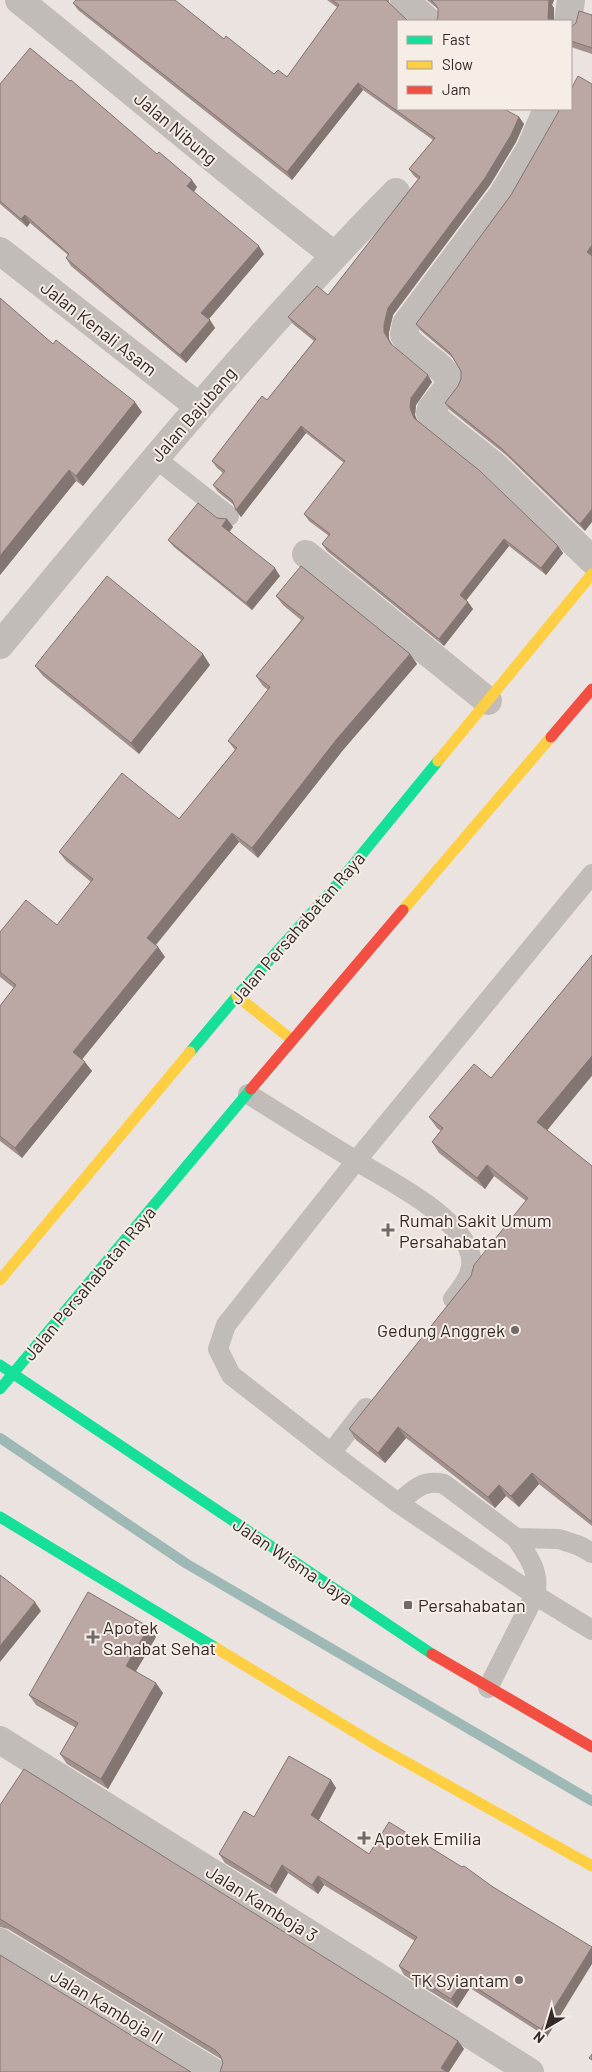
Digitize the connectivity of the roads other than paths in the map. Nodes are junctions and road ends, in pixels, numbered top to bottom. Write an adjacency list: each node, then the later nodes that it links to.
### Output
1 (19, 0): 9 (street, Jalan Nibung)
2 (404, 0): 4 (street)
3 (571, 0): 5 (street)
4 (427, 20)
5 (568, 20)
6 (542, 112): 14 (street)
7 (396, 192): 9 (street, Jalan Bajubang)
8 (0, 251): 10 (street, Jalan Kenali Asam)
9 (334, 255): 10 (street, Jalan Bajubang)
10 (198, 406): 11 (street, Jalan Bajubang)
11 (155, 458): 12 (lane); 16 (street, Jalan Bajubang)
12 (229, 516)
13 (306, 554): 18 (street)
14 (592, 560)
15 (592, 574): 18 (street, Jalan Persahabatan Raya)
16 (0, 645)
17 (592, 690): 21 (street, Jalan Persahabatan Raya)
18 (488, 701): 20 (street, Jalan Persahabatan Raya)
19 (592, 874): 23 (lane)
20 (237, 996): 21 (street); 24 (street, Jalan Persahabatan Raya)
21 (292, 1040): 22 (street, Jalan Persahabatan Raya)
22 (248, 1094): 23 (lane); 27 (street, Jalan Persahabatan Raya)
23 (356, 1161): 25 (lane); 30 (lane)
24 (0, 1280)
25 (439, 1317)
26 (0, 1365): 27 (street, Jalan Wisma Jaya)
27 (12, 1374): 28 (street, Jalan Persahabatan Raya); 37 (street, Jalan Wisma Jaya)
28 (0, 1389)
29 (379, 1393): 30 (lane)
30 (331, 1454): 31 (lane)
31 (398, 1502): 33 (lane); 35 (lane)
32 (0, 1517): 40 (street)
33 (516, 1538): 34 (lane); 35 (lane)
34 (592, 1553)
35 (535, 1595): 36 (lane); 37 (lane)
36 (592, 1630)
37 (488, 1688): 39 (street, Jalan Wisma Jaya)
38 (0, 1740): 42 (street, Jalan Kamboja 3)
39 (592, 1747)
40 (592, 1866)
41 (0, 1942): 43 (street, Jalan Kamboja II)
42 (524, 2070)
43 (214, 2072)

